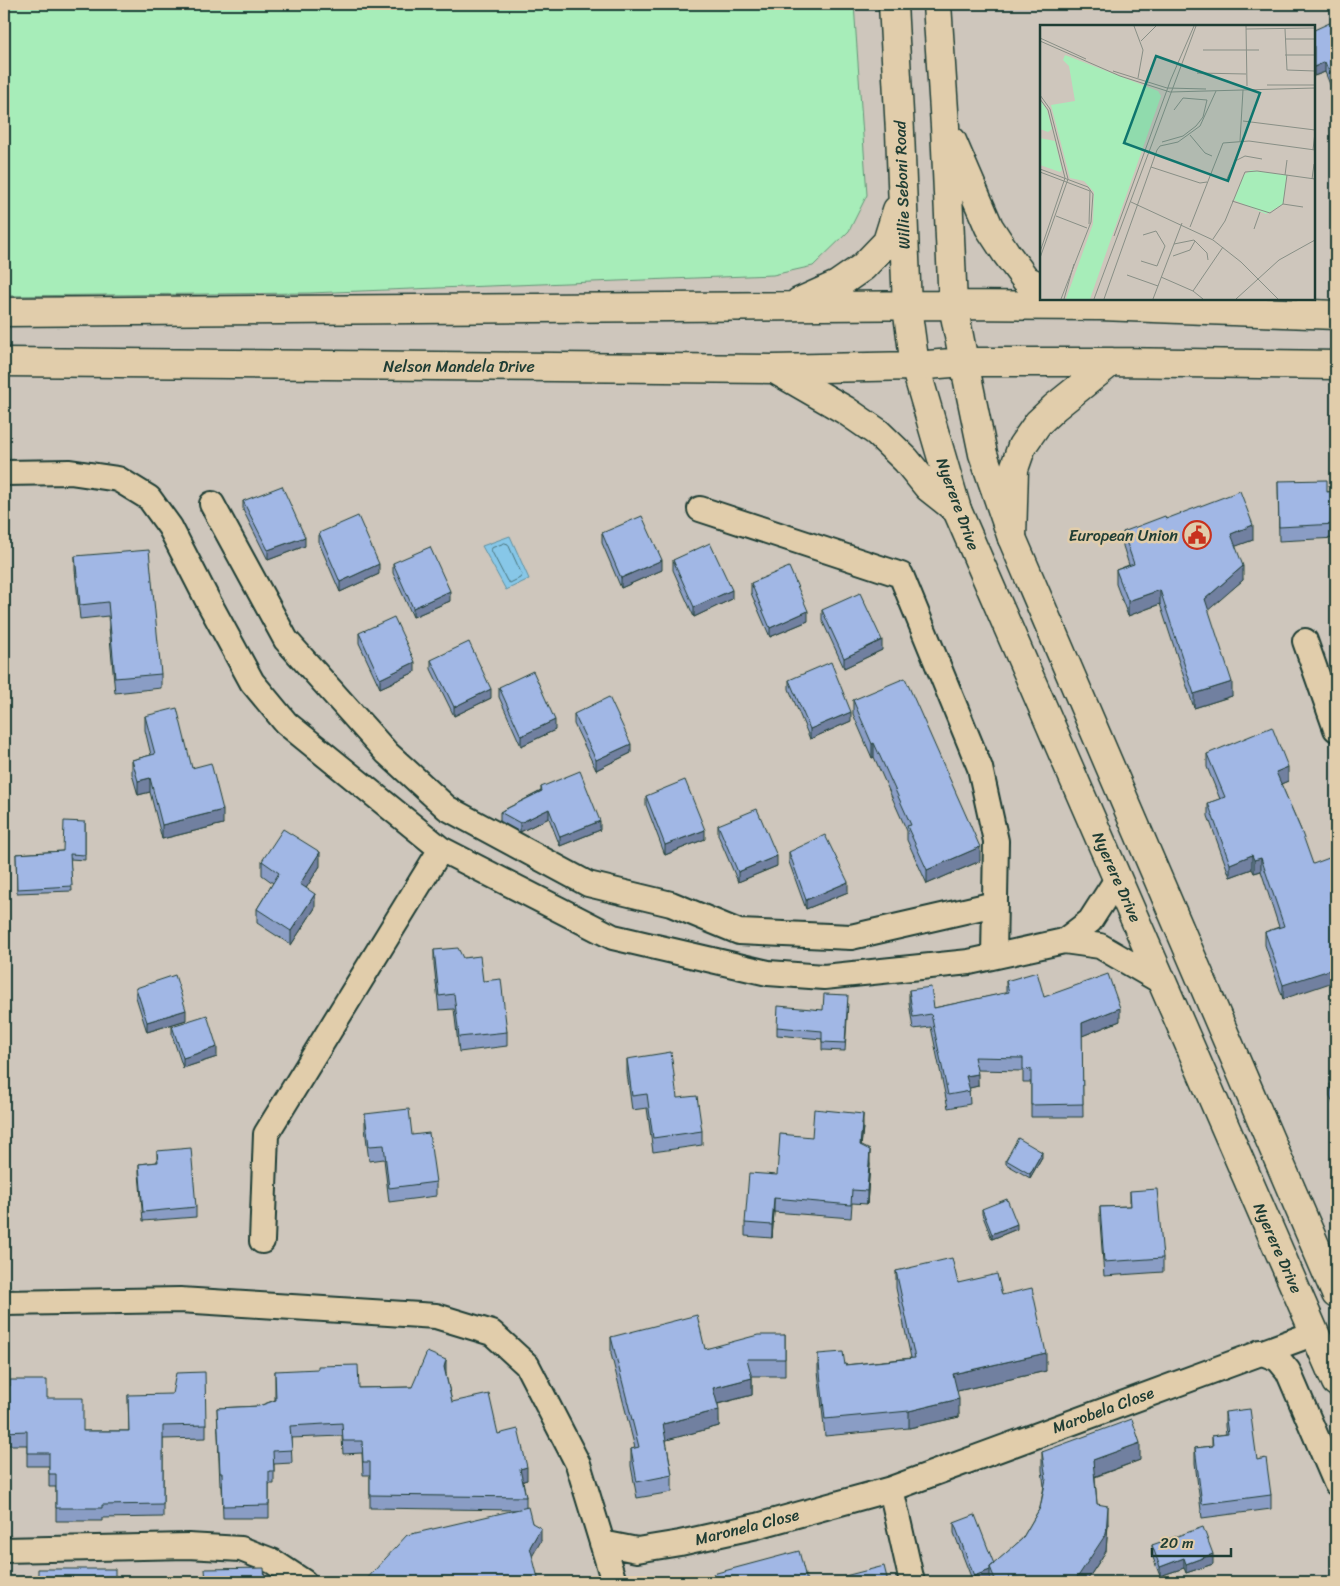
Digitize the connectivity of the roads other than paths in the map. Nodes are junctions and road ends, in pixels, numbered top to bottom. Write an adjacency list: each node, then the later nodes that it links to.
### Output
1 (893, 4): 4 (main road, Willie Seboni Road)
2 (936, 4): 3 (main road)
3 (945, 126): 5 (main road); 7 (main road)
4 (900, 132): 8 (main road); 9 (main road, Willie Seboni Road)
5 (1040, 287)
6 (1089, 302): 7 (main road); 11 (main road)
7 (953, 305): 9 (main road); 13 (main road)
8 (786, 307): 9 (main road); 10 (main road)
9 (907, 307): 16 (main road, Willie Seboni Road)
10 (4, 312)
11 (1336, 315)
12 (4, 362): 17 (main road, Nelson Mandela Drive)
13 (964, 362): 14 (main road, Nelson Mandela Drive); 16 (main road, Nelson Mandela Drive); 22 (main road)
14 (1111, 362): 15 (main road, Nelson Mandela Drive); 22 (main road)
15 (1336, 365)
16 (915, 366): 17 (main road, Nelson Mandela Drive); 21 (main road, Nyerere Drive)
17 (773, 368): 21 (main road)
18 (4, 473): 25 (street)
19 (212, 504): 27 (street)
20 (700, 509): 27 (street)
21 (957, 510): 26 (main road, Nyerere Drive)
22 (1012, 538): 32 (main road)
23 (1305, 640): 24 (street)
24 (1336, 729)
25 (441, 849): 29 (street); 31 (street)
26 (1117, 879): 28 (street); 30 (main road, Nyerere Drive)
27 (995, 904): 29 (street)
28 (1064, 941): 29 (street); 30 (street)
29 (994, 956)
30 (1162, 982): 34 (main road, Nyerere Drive)
31 (262, 1241)
32 (1336, 1294)
33 (4, 1303): 39 (street)
34 (1315, 1332): 35 (street, Marobela Close); 36 (main road, Nyerere Drive)
35 (1260, 1352): 37 (street); 38 (street, Marobela Close)
36 (1336, 1382)
37 (1336, 1483)
38 (891, 1489): 39 (street, Maronela Close); 43 (street)
39 (602, 1543): 42 (street)
40 (4, 1550): 41 (street)
41 (304, 1582)
42 (614, 1582)
43 (912, 1582)

